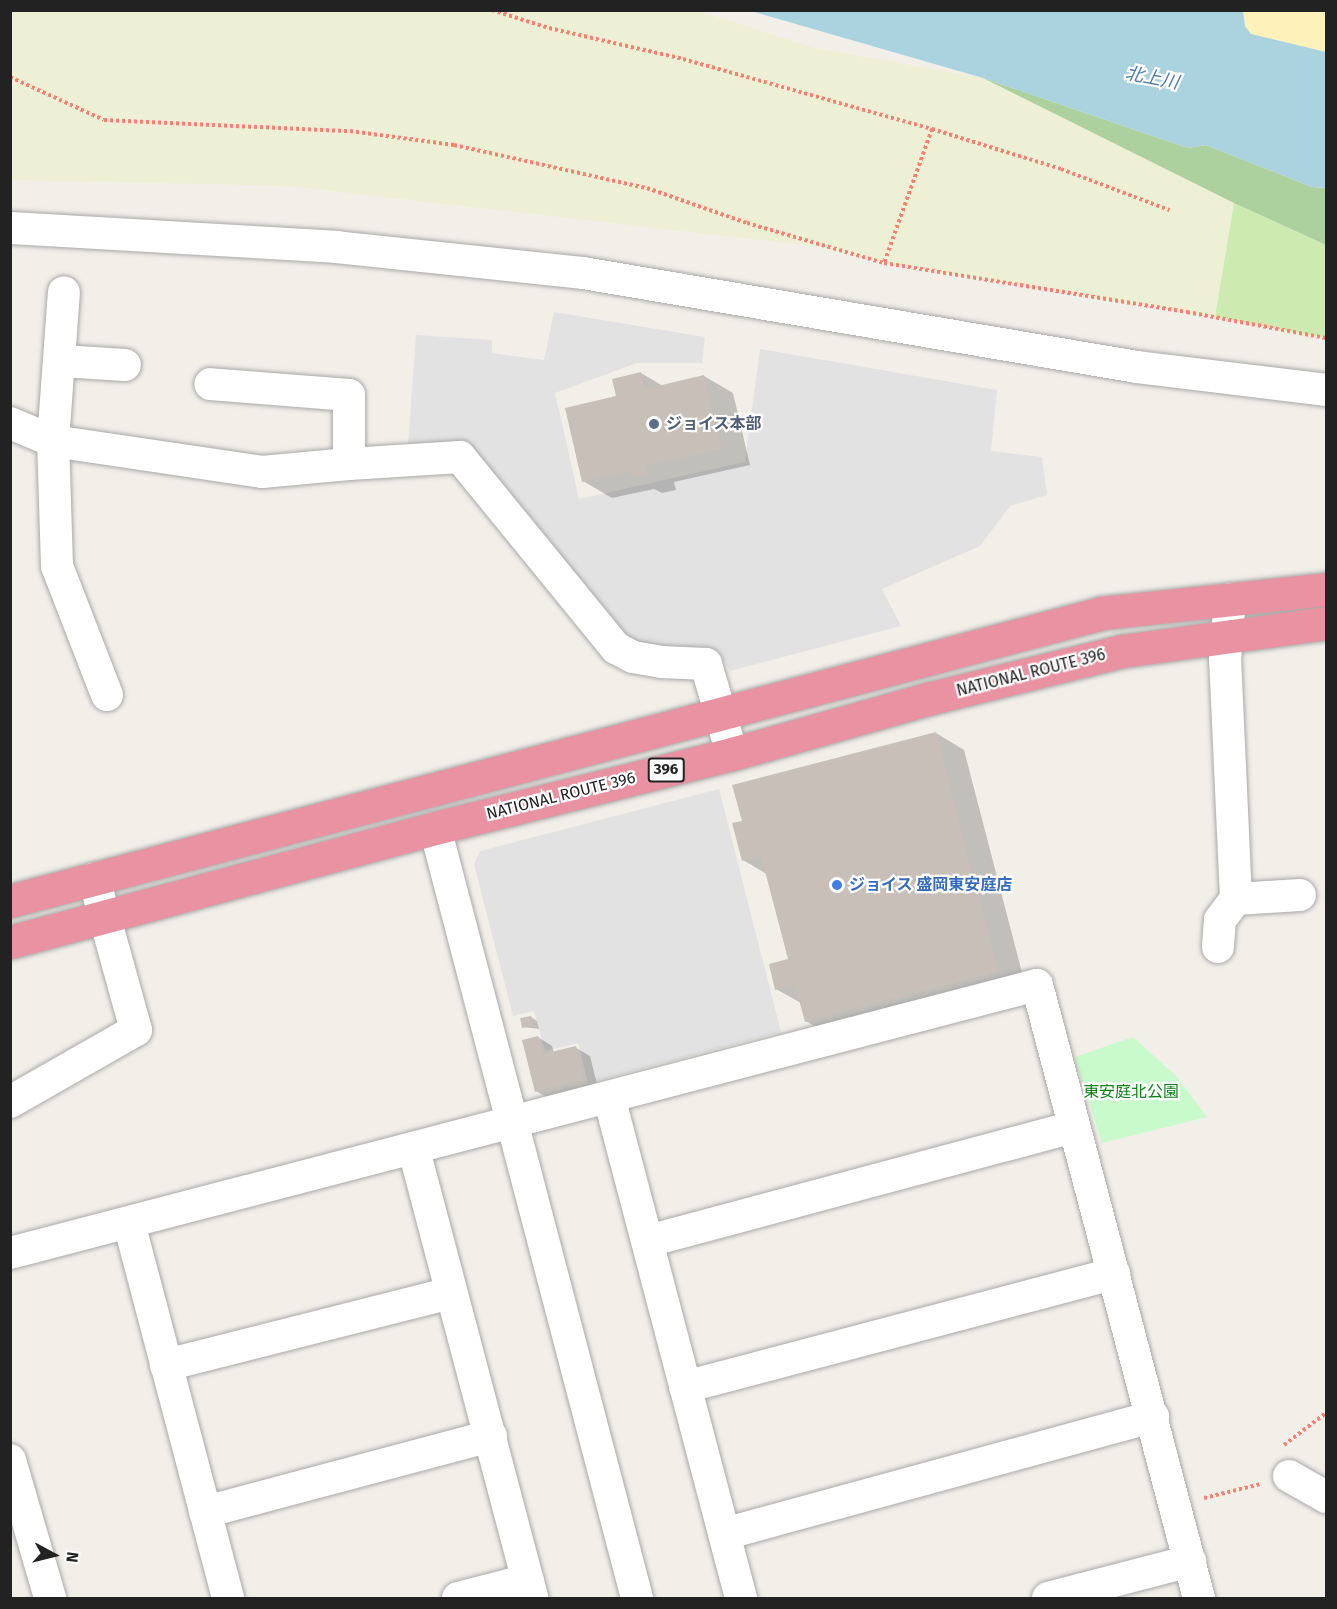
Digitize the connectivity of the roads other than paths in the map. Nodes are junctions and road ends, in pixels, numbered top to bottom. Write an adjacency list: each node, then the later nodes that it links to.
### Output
1 (10, 228): 6 (street)
2 (64, 292): 3 (street)
3 (62, 361): 4 (street); 8 (street)
4 (125, 365)
5 (210, 384): 9 (street)
6 (1326, 390)
7 (10, 423): 8 (street)
8 (53, 441): 9 (street); 14 (street)
9 (349, 464): 15 (street)
10 (1326, 589): 11 (highway, 396)
11 (1230, 599): 13 (street); 15 (highway, 396)
12 (1326, 622): 13 (highway, NATIONAL ROUTE 396 / 396)
13 (1226, 636): 16 (highway, NATIONAL ROUTE 396 / 396); 20 (street)
14 (107, 696)
15 (720, 713): 16 (street); 18 (highway, 396)
16 (732, 754): 17 (highway, NATIONAL ROUTE 396 / 396)
17 (435, 828): 22 (highway, NATIONAL ROUTE 396 / 396); 27 (street)
18 (93, 879): 21 (highway, 396); 22 (street)
19 (1300, 895): 20 (street)
20 (1236, 899): 24 (street)
21 (10, 901)
22 (105, 918): 23 (highway, NATIONAL ROUTE 396 / 396); 26 (street)
23 (10, 942)
24 (1218, 947)
25 (609, 1096): 27 (street); 28 (street); 31 (street)
26 (10, 1102)
27 (512, 1122): 29 (street); 49 (street)
28 (1074, 1127): 31 (street); 33 (street)
29 (414, 1150): 30 (street); 34 (street)
30 (129, 1223): 32 (street); 35 (street)
31 (648, 1241): 36 (street)
32 (10, 1253)
33 (1114, 1274): 36 (street); 37 (street)
34 (451, 1293): 35 (street); 38 (street)
35 (166, 1365): 42 (street)
36 (685, 1387): 43 (street)
37 (1153, 1418): 43 (street); 44 (street)
38 (490, 1436): 42 (street); 45 (street)
39 (10, 1460): 46 (street)
40 (1288, 1476): 41 (street)
41 (1326, 1497)
42 (205, 1512): 47 (street)
43 (724, 1534): 50 (street)
44 (1190, 1561): 51 (street); 52 (street)
45 (530, 1589): 48 (street)
46 (50, 1599)
47 (228, 1599)
48 (458, 1599)
49 (637, 1599)
50 (741, 1599)
51 (1048, 1599)
52 (1199, 1599)

